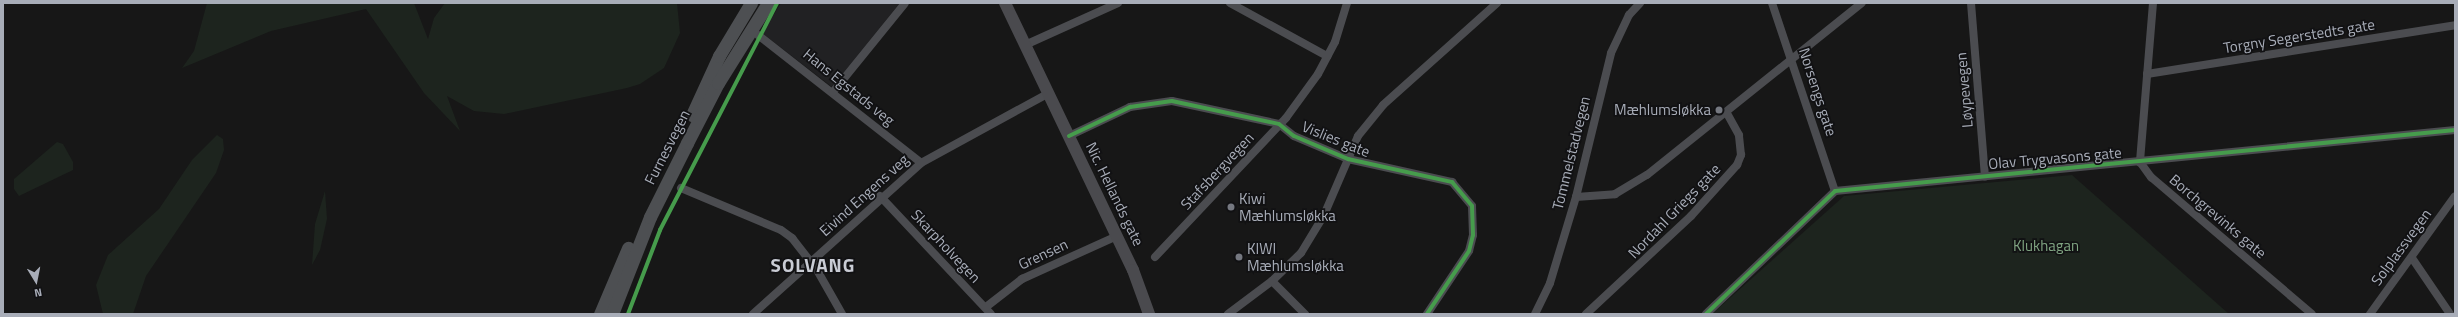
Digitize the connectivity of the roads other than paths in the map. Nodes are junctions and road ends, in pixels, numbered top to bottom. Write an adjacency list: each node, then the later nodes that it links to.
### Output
1 (751, 3): 41 (main road, Furnesvegen)
2 (768, 3): 42 (main road, Furnesvegen)
3 (905, 3): 20 (street)
4 (1005, 3): 16 (main road, Nic. Hellands gate)
5 (1118, 3): 16 (street)
6 (1230, 3): 17 (street)
7 (1348, 3): 17 (street, Stafsbergvegen)
8 (1498, 3): 26 (street)
9 (1640, 3): 34 (street, Tommelstadvegen)
10 (1772, 3): 18 (street, Norsengs gate)
11 (1862, 3): 18 (street)
12 (1970, 3): 29 (street, Løypevegen)
13 (2153, 3): 19 (street)
14 (2455, 25): 19 (street, Torgny Segerstedts gate)
15 (758, 35): 20 (street, Hans Egstads veg)
16 (1025, 44): 21 (main road, Nic. Hellands gate)
17 (1327, 56): 23 (street, Stafsbergvegen)
18 (1792, 57): 22 (street); 31 (street, Norsengs gate)
19 (2147, 74): 27 (street)
20 (833, 92): 28 (street, Hans Egstads veg)
21 (1049, 93): 25 (main road, Nic. Hellands gate); 28 (street, Eivind Engens veg)
22 (1726, 112): 34 (street); 51 (street, Nordahl Griegs gate)
23 (1278, 124): 25 (street, Vislies gate); 26 (street, Vislies gate); 36 (street, Stafsbergvegen)
24 (2455, 130): 27 (street, Olav Trygvasons gate)
25 (1069, 136): 35 (main road, Nic. Hellands gate)
26 (1348, 159): 39 (street); 49 (street, Vislies gate)
27 (2140, 162): 29 (street, Olav Trygvasons gate); 53 (street, Borchgrevinks gate)
28 (921, 163): 32 (street, Eivind Engens veg)
29 (1985, 176): 31 (street, Olav Trygvasons gate)
30 (681, 188): 38 (street)
31 (1835, 190): 52 (street)
32 (880, 196): 38 (street, Eivind Engens veg); 40 (street, Skarpholvegen)
33 (2455, 196): 37 (street, Solplassvegen)
34 (1576, 197): 50 (street, Tommelstadvegen)
35 (1118, 236): 40 (street, Grensen); 46 (main road, Nic. Hellands gate)
36 (1155, 257)
37 (2412, 258): 54 (street, Solplassvegen); 55 (street)
38 (810, 263): 43 (street, Eivind Engens veg); 44 (street)
39 (1272, 281): 47 (street); 48 (street)
40 (986, 307): 45 (street, Skarpholvegen)
41 (600, 314)
42 (612, 314)
43 (753, 314)
44 (842, 314)
45 (991, 314)
46 (1149, 314)
47 (1228, 314)
48 (1305, 314)
49 (1427, 314)
50 (1535, 314)
51 (1586, 314)
52 (1706, 314)
53 (2312, 314)
54 (2370, 314)
55 (2450, 314)

